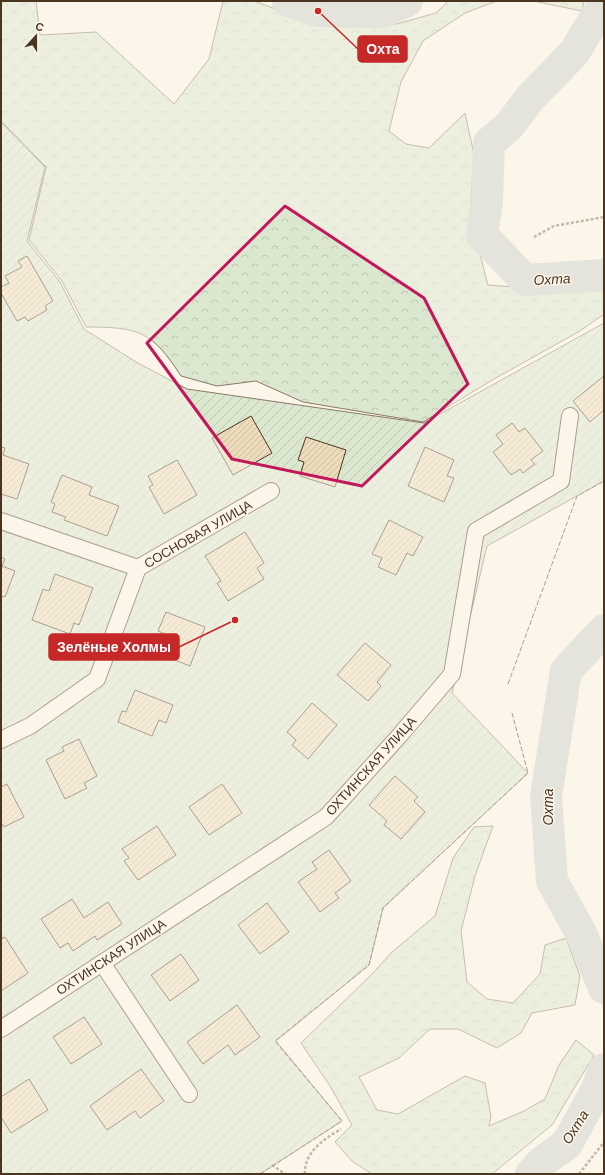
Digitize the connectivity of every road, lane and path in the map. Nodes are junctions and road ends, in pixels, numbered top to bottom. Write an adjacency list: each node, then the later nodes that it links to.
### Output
1 (604, 217): 2 (path)
2 (534, 237)
3 (570, 416): 8 (street, ОХТИНСКАЯ УЛИЦА)
4 (271, 491): 6 (street, СОСНОВАЯ УЛИЦА)
5 (1, 521): 6 (street)
6 (138, 568): 7 (street, СОСНОВАЯ УЛИЦА)
7 (1, 740)
8 (102, 963): 9 (street, ОХТИНСКАЯ УЛИЦА); 10 (street)
9 (1, 1029)
10 (189, 1094)
11 (341, 1129): 15 (path)
12 (604, 1142): 16 (path)
13 (272, 1165): 14 (path)
14 (285, 1174)
15 (305, 1174)
16 (579, 1174)

